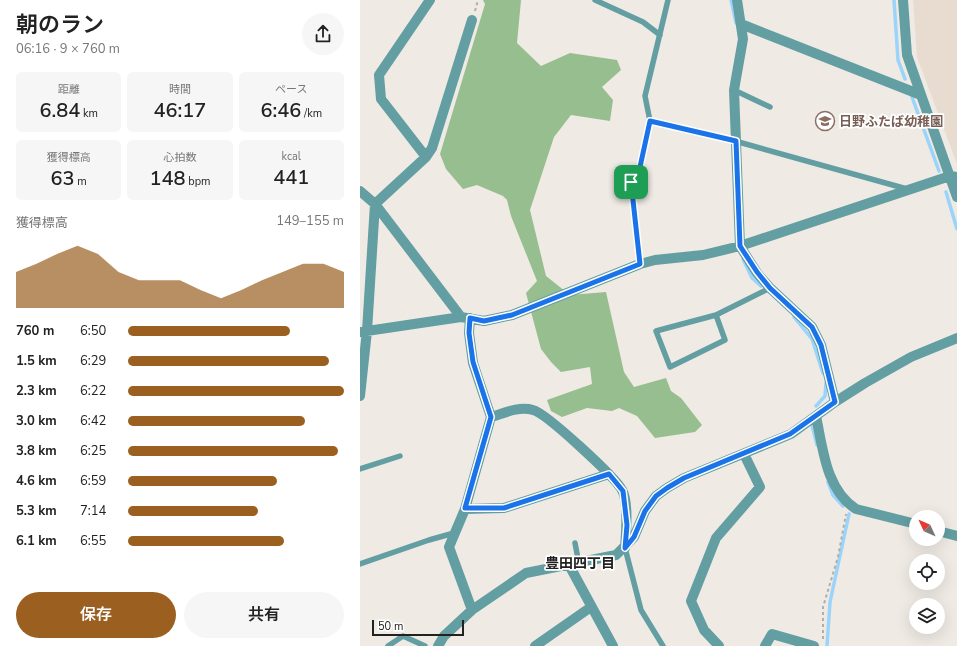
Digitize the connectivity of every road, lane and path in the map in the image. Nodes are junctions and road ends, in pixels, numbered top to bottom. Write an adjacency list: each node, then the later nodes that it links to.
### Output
1 (430, 0): 14 (street)
2 (595, 0): 8 (lane)
3 (668, 0): 8 (lane)
4 (737, 0): 7 (street)
5 (903, 0): 10 (street)
6 (472, 20): 14 (street)
7 (740, 24): 9 (street); 10 (street)
8 (660, 35): 12 (lane)
9 (734, 90): 11 (lane); 13 (street)
10 (921, 95): 15 (street)
11 (770, 107)
12 (650, 121): 13 (lane); 21 (lane)
13 (736, 141): 16 (lane); 20 (street)
14 (426, 157): 19 (street)
15 (954, 176): 16 (street); 18 (street)
16 (909, 190): 20 (street)
17 (360, 191): 19 (street)
18 (957, 197)
19 (376, 204): 24 (street); 25 (street)
20 (740, 246): 21 (street); 22 (street)
21 (640, 264): 24 (street)
22 (770, 288): 23 (lane); 28 (street)
23 (716, 315): 23 (lane)
24 (465, 318): 25 (street); 30 (street)
25 (364, 332): 27 (street)
26 (957, 338): 28 (street)
27 (360, 396)
28 (835, 402): 29 (street)
29 (816, 416): 31 (street); 35 (street)
30 (491, 417): 34 (street); 36 (street)
31 (744, 454): 42 (street); 54 (street)
32 (400, 456): 33 (lane)
33 (360, 469)
34 (609, 474): 36 (street); 42 (street)
35 (848, 504): 37 (street); 47 (path)
36 (465, 508): 38 (street)
37 (909, 522)
38 (455, 533): 43 (lane); 46 (street)
39 (945, 533): 40 (street)
40 (957, 536)
41 (575, 543): 44 (lane)
42 (625, 548): 44 (street); 53 (lane)
43 (360, 564)
44 (574, 564): 45 (street); 46 (street)
45 (591, 607): 51 (street); 52 (street)
46 (472, 610): 50 (street)
47 (818, 644): 55 (street)
48 (388, 646): 49 (lane)
49 (425, 646)
50 (438, 646)
51 (535, 646)
52 (613, 646)
53 (663, 646)
54 (719, 646)
55 (765, 646)

